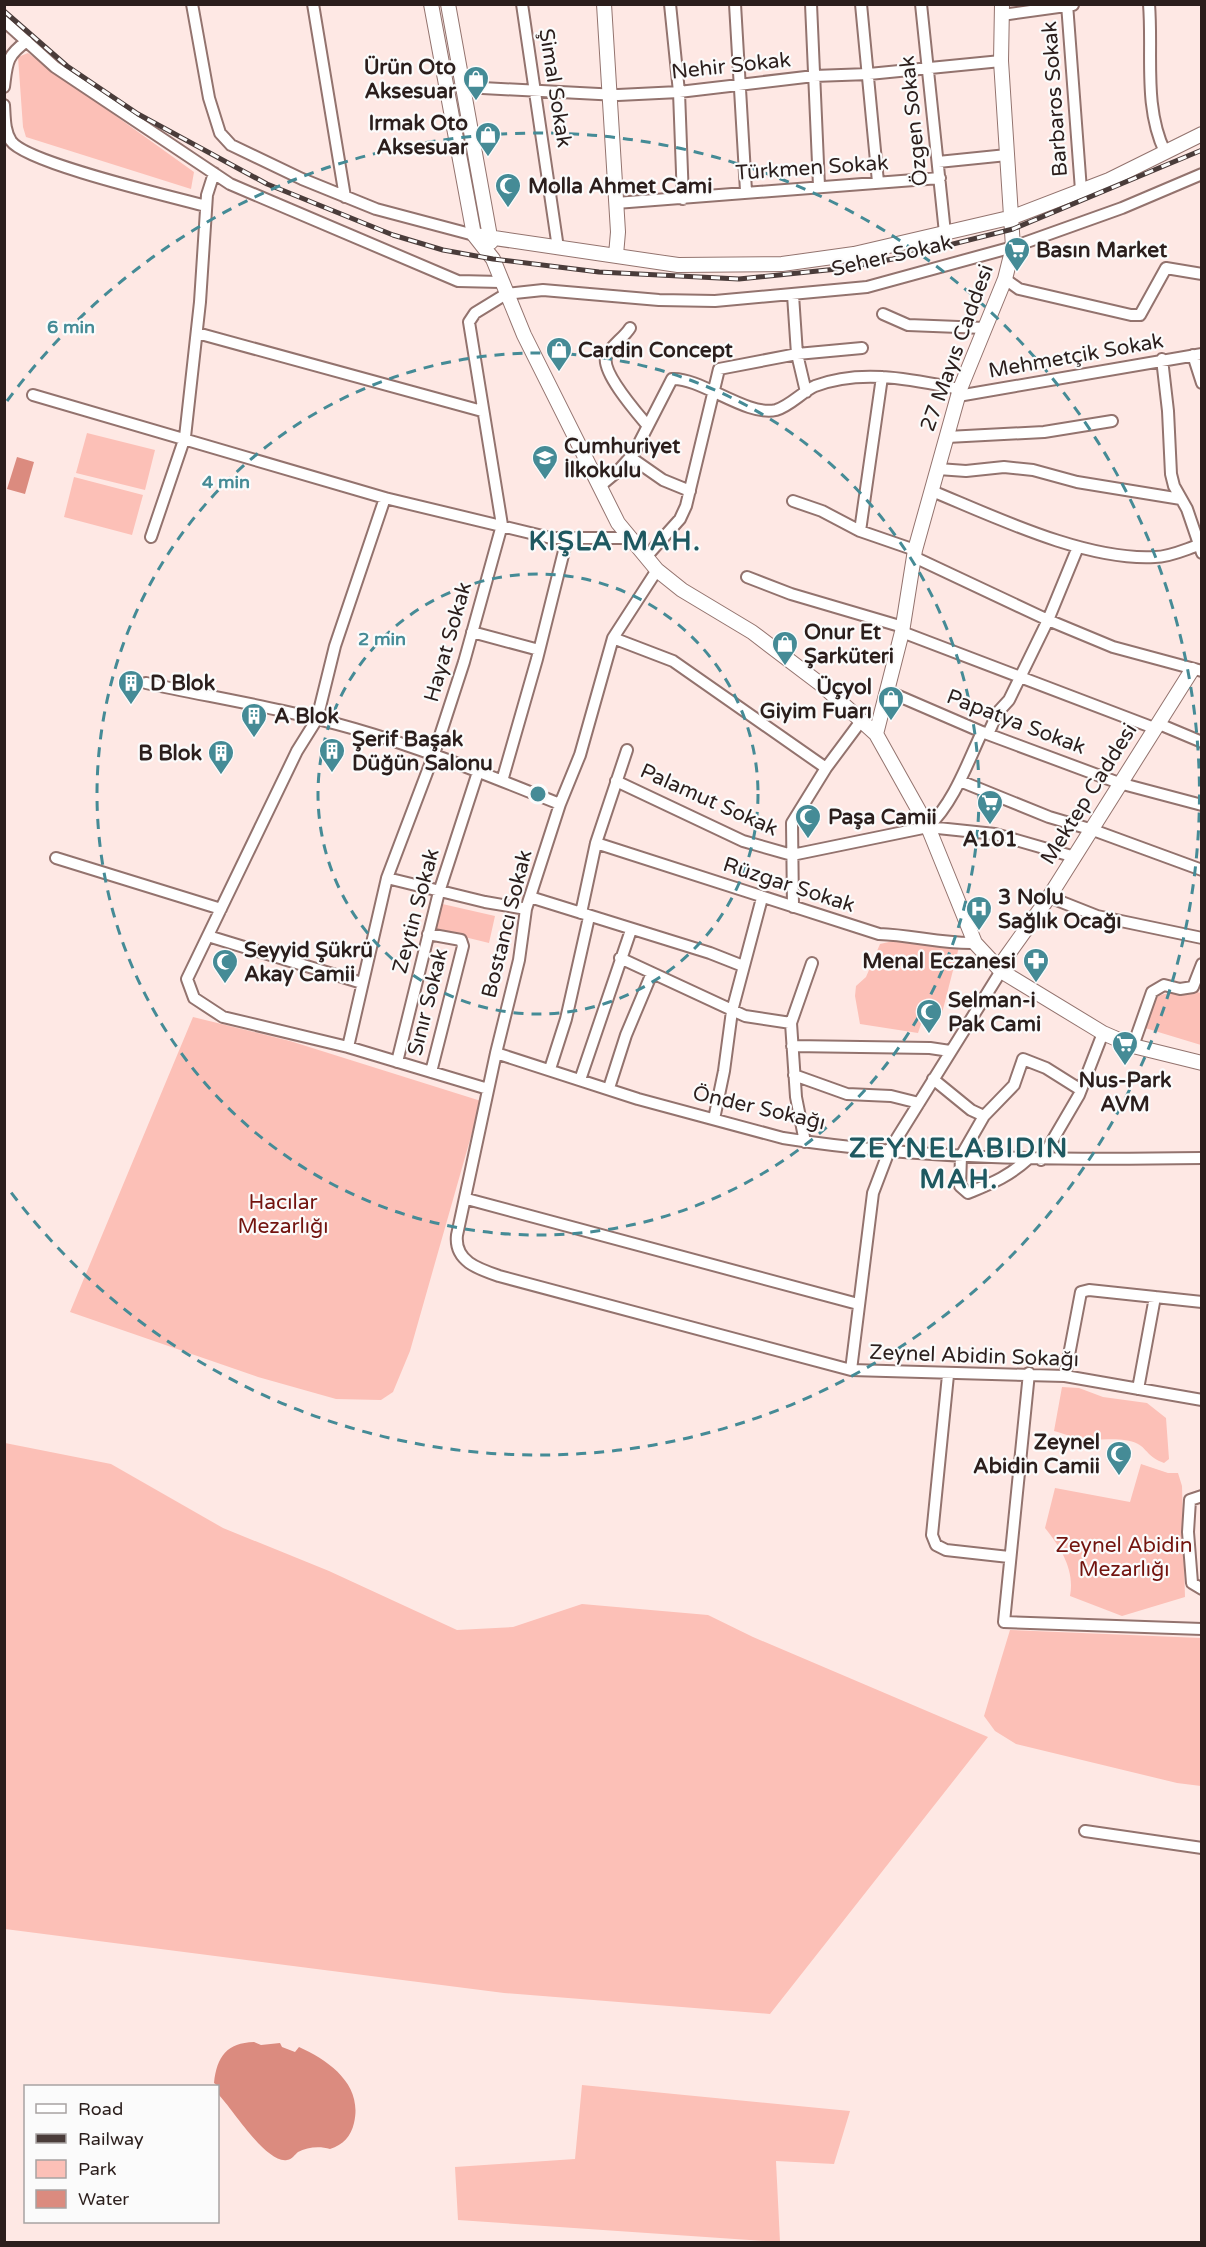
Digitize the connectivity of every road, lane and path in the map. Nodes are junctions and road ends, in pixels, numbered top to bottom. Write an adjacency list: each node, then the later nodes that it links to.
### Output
1 (192, 4): 39 (street)
2 (313, 4): 39 (street)
3 (431, 4): 45 (street)
4 (448, 4): 23 (street)
5 (522, 4): 24 (street, Şimal Sokak)
6 (604, 4): 26 (street)
7 (670, 4): 25 (street)
8 (735, 4): 21 (street)
9 (811, 4): 20 (street)
10 (861, 4): 19 (street)
11 (921, 4): 18 (street, Özgen Sokak)
12 (1149, 4): 29 (street)
13 (1070, 5): 14 (street); 37 (street, Barbaros Sokak)
14 (1002, 10): 17 (street, 27 Mayıs Caddesi)
15 (4, 21): 16 (street, Seher Sokak)
16 (27, 41): 22 (street); 32 (street, Seher Sokak)
17 (1001, 61): 18 (street, Nehir Sokak); 30 (street, 27 Mayıs Caddesi)
18 (927, 68): 19 (street, Nehir Sokak); 31 (street, Özgen Sokak)
19 (869, 74): 20 (street, Nehir Sokak); 35 (street)
20 (814, 76): 21 (street, Nehir Sokak); 36 (street)
21 (740, 86): 25 (street, Nehir Sokak); 38 (street)
22 (4, 87)
23 (464, 87): 24 (street, Nehir Sokak); 46 (street)
24 (535, 90): 26 (street, Nehir Sokak); 47 (street, Şimal Sokak)
25 (679, 92): 26 (street, Nehir Sokak); 40 (street)
26 (609, 94): 41 (street)
27 (4, 105): 42 (street)
28 (1202, 134): 29 (street)
29 (1165, 152): 37 (street)
30 (1007, 155): 31 (street); 43 (street, 27 Mayıs Caddesi)
31 (938, 162): 34 (street, Özgen Sokak)
32 (214, 173): 42 (street); 53 (street, Seher Sokak)
33 (1202, 174): 48 (street, Seher Sokak)
34 (940, 178): 35 (street, Türkmen Sokak); 44 (street, Özgen Sokak)
35 (878, 182): 36 (street, Türkmen Sokak)
36 (819, 186): 38 (street, Türkmen Sokak)
37 (1081, 190): 43 (street)
38 (746, 192): 40 (street, Türkmen Sokak)
39 (345, 197): 45 (street)
40 (683, 199): 41 (street, Türkmen Sokak)
41 (616, 203): 49 (street)
42 (206, 206): 58 (street)
43 (1013, 217): 44 (street); 48 (street, 27 Mayıs Caddesi)
44 (945, 233): 49 (street)
45 (474, 235): 46 (street); 50 (street)
46 (490, 236): 47 (street); 50 (street)
47 (558, 248): 49 (street)
48 (1014, 248): 52 (street, 27 Mayıs Caddesi); 54 (street, Seher Sokak)
49 (616, 255)
50 (493, 260): 53 (street)
51 (1202, 274): 52 (street)
52 (1005, 279): 57 (street, 27 Mayıs Caddesi)
53 (504, 288): 54 (street, Seher Sokak); 69 (street, Hayat Sokak); 76 (street)
54 (793, 295): 60 (street)
55 (883, 314): 57 (street)
56 (630, 328): 71 (street)
57 (984, 328): 66 (street, 27 Mayıs Caddesi)
58 (197, 333): 69 (street); 73 (street)
59 (862, 348): 60 (street)
60 (797, 354): 65 (street); 67 (street)
61 (1197, 355): 62 (street, Mehmetçik Sokak); 64 (street)
62 (1162, 359): 66 (street, Mehmetçik Sokak); 80 (street)
63 (882, 377): 65 (street, Mehmetçik Sokak); 66 (street, Mehmetçik Sokak); 83 (street)
64 (1202, 383)
65 (806, 392): 67 (street, Mehmetçik Sokak)
66 (959, 393): 72 (street, 27 Mayıs Caddesi)
67 (714, 394): 71 (street, Mehmetçik Sokak); 77 (street)
68 (33, 395): 73 (street)
69 (482, 411): 82 (street, Hayat Sokak)
70 (1112, 421): 72 (street)
71 (647, 425): 74 (street)
72 (947, 436): 75 (street, 27 Mayıs Caddesi)
73 (185, 437): 79 (street); 84 (street)
74 (630, 457): 76 (street); 77 (street)
75 (938, 469): 78 (street, 27 Mayıs Caddesi); 80 (street)
76 (600, 486): 85 (street)
77 (690, 491): 90 (street)
78 (932, 491): 87 (street); 89 (street, 27 Mayıs Caddesi)
79 (385, 498): 82 (street); 102 (street)
80 (1181, 499): 88 (street)
81 (793, 501): 83 (street)
82 (502, 525): 86 (street); 95 (street, Hayat Sokak)
83 (860, 531): 89 (street)
84 (151, 537)
85 (631, 538): 86 (street); 90 (street)
86 (567, 539): 97 (street)
87 (1078, 547): 88 (street); 93 (street)
88 (1201, 549)
89 (915, 554): 93 (street); 94 (street, 27 Mayıs Caddesi)
90 (646, 557): 91 (street)
91 (657, 570): 96 (street, Bostancı Sokak); 103 (street)
92 (747, 578): 94 (street)
93 (1048, 620): 98 (street); 99 (street)
94 (902, 630): 99 (street); 101 (street, 27 Mayıs Caddesi)
95 (472, 632): 97 (street); 109 (street, Hayat Sokak)
96 (613, 638): 110 (street); 116 (street, Bostancı Sokak)
97 (539, 650): 112 (street)
98 (1197, 670): 104 (street, Mektep Caddesi)
99 (1020, 675): 104 (street); 105 (street)
100 (146, 683): 102 (street)
101 (887, 691): 105 (street, Papatya Sokak); 106 (street, 27 Mayıs Caddesi)
102 (317, 718): 109 (street); 131 (street)
103 (861, 722): 106 (street); 110 (street)
104 (1157, 726): 107 (street); 115 (street, Mektep Caddesi)
105 (985, 733): 114 (street); 115 (street, Papatya Sokak)
106 (876, 734): 118 (street)
107 (1202, 742)
108 (627, 750): 113 (street)
109 (434, 754): 111 (street); 125 (street, Hayat Sokak)
110 (826, 768): 121 (street)
111 (478, 772): 112 (street); 126 (street, Zeytin Sokak)
112 (502, 781): 116 (street)
113 (616, 781): 120 (street); 121 (street, Palamut Sokak)
114 (960, 781): 118 (street); 119 (street)
115 (1119, 783): 117 (street, Papatya Sokak); 119 (street, Mektep Caddesi)
116 (560, 804): 127 (street, Bostancı Sokak)
117 (1202, 805)
118 (928, 827): 121 (street, Palamut Sokak); 122 (street, Palamut Sokak); 138 (street)
119 (1093, 830): 122 (street, Mektep Caddesi); 124 (street)
120 (596, 843): 129 (street, Rüzgar Sokak); 133 (street)
121 (792, 855): 130 (street)
122 (1075, 856): 128 (street, Mektep Caddesi)
123 (56, 858): 131 (street)
124 (1202, 870)
125 (387, 878): 126 (street); 145 (street, Hayat Sokak)
126 (439, 892): 132 (street); 135 (street, Zeytin Sokak)
127 (530, 897): 132 (street, Bostancı Sokak); 133 (street)
128 (1049, 897): 137 (street); 143 (street, Mektep Caddesi)
129 (762, 898): 130 (street, Rüzgar Sokak); 142 (street)
130 (793, 907): 138 (street, Rüzgar Sokak)
131 (221, 909): 136 (street)
132 (526, 909): 153 (street, Bostancı Sokak)
133 (585, 915): 134 (street); 156 (street)
134 (631, 930): 139 (street); 142 (street)
135 (428, 934): 154 (street, Zeytin Sokak); 157 (street, Sınır Sokak)
136 (208, 936): 145 (street); 151 (street)
137 (1202, 938)
138 (975, 943): 143 (street)
139 (620, 958): 144 (street); 160 (street)
140 (812, 963): 147 (street)
141 (1202, 964): 150 (street)
142 (743, 966): 146 (street)
143 (1001, 971): 148 (street); 152 (street)
144 (652, 973): 146 (street); 161 (street)
145 (362, 983): 151 (street, Hayat Sokak)
146 (732, 1011): 147 (street); 166 (street)
147 (791, 1023): 149 (street)
148 (1103, 1033): 150 (street); 163 (street)
149 (792, 1046): 152 (street); 158 (street)
150 (1133, 1046): 155 (street)
151 (348, 1047): 154 (street)
152 (950, 1051): 159 (street)
153 (496, 1053): 156 (street, Önder Sokağı); 162 (street, Bostancı Sokak)
154 (397, 1062): 157 (street)
155 (1202, 1063)
156 (550, 1069): 160 (street, Önder Sokağı)
157 (431, 1072): 162 (street)
158 (794, 1075): 164 (street); 167 (street)
159 (933, 1079): 164 (street); 165 (street)
160 (580, 1080): 161 (street, Önder Sokağı)
161 (609, 1088): 166 (street, Önder Sokağı)
162 (488, 1089): 173 (street, Bostancı Sokak)
163 (1081, 1090): 165 (street); 172 (street)
164 (918, 1103): 168 (street)
165 (984, 1116): 169 (street)
166 (714, 1119): 167 (street, Önder Sokağı)
167 (805, 1142): 168 (street, Önder Sokağı)
168 (889, 1151): 169 (street, Önder Sokağı); 176 (street)
169 (961, 1156): 171 (street, Önder Sokağı); 171 (street)
170 (1202, 1158): 172 (street, Önder Sokağı)
171 (1028, 1159): 172 (street, Önder Sokağı)
172 (1041, 1160)
173 (467, 1199): 176 (street); 177 (street, Zeynel Abidin Sokağı)
174 (1155, 1297): 175 (street); 180 (street); 181 (street)
175 (1202, 1302)
176 (858, 1304): 177 (street)
177 (851, 1370): 179 (street, Zeynel Abidin Sokağı)
178 (1029, 1373): 179 (street, Zeynel Abidin Sokağı); 180 (street, Zeynel Abidin Sokağı); 184 (street)
179 (948, 1375): 184 (street)
180 (1065, 1376): 181 (street, Zeynel Abidin Sokağı)
181 (1137, 1389): 182 (street, Zeynel Abidin Sokağı)
182 (1202, 1400)
183 (1202, 1496): 185 (street)
184 (1009, 1557): 186 (street)
185 (1202, 1589)
186 (1202, 1629)
187 (1085, 1830): 188 (street)
188 (1202, 1848)

